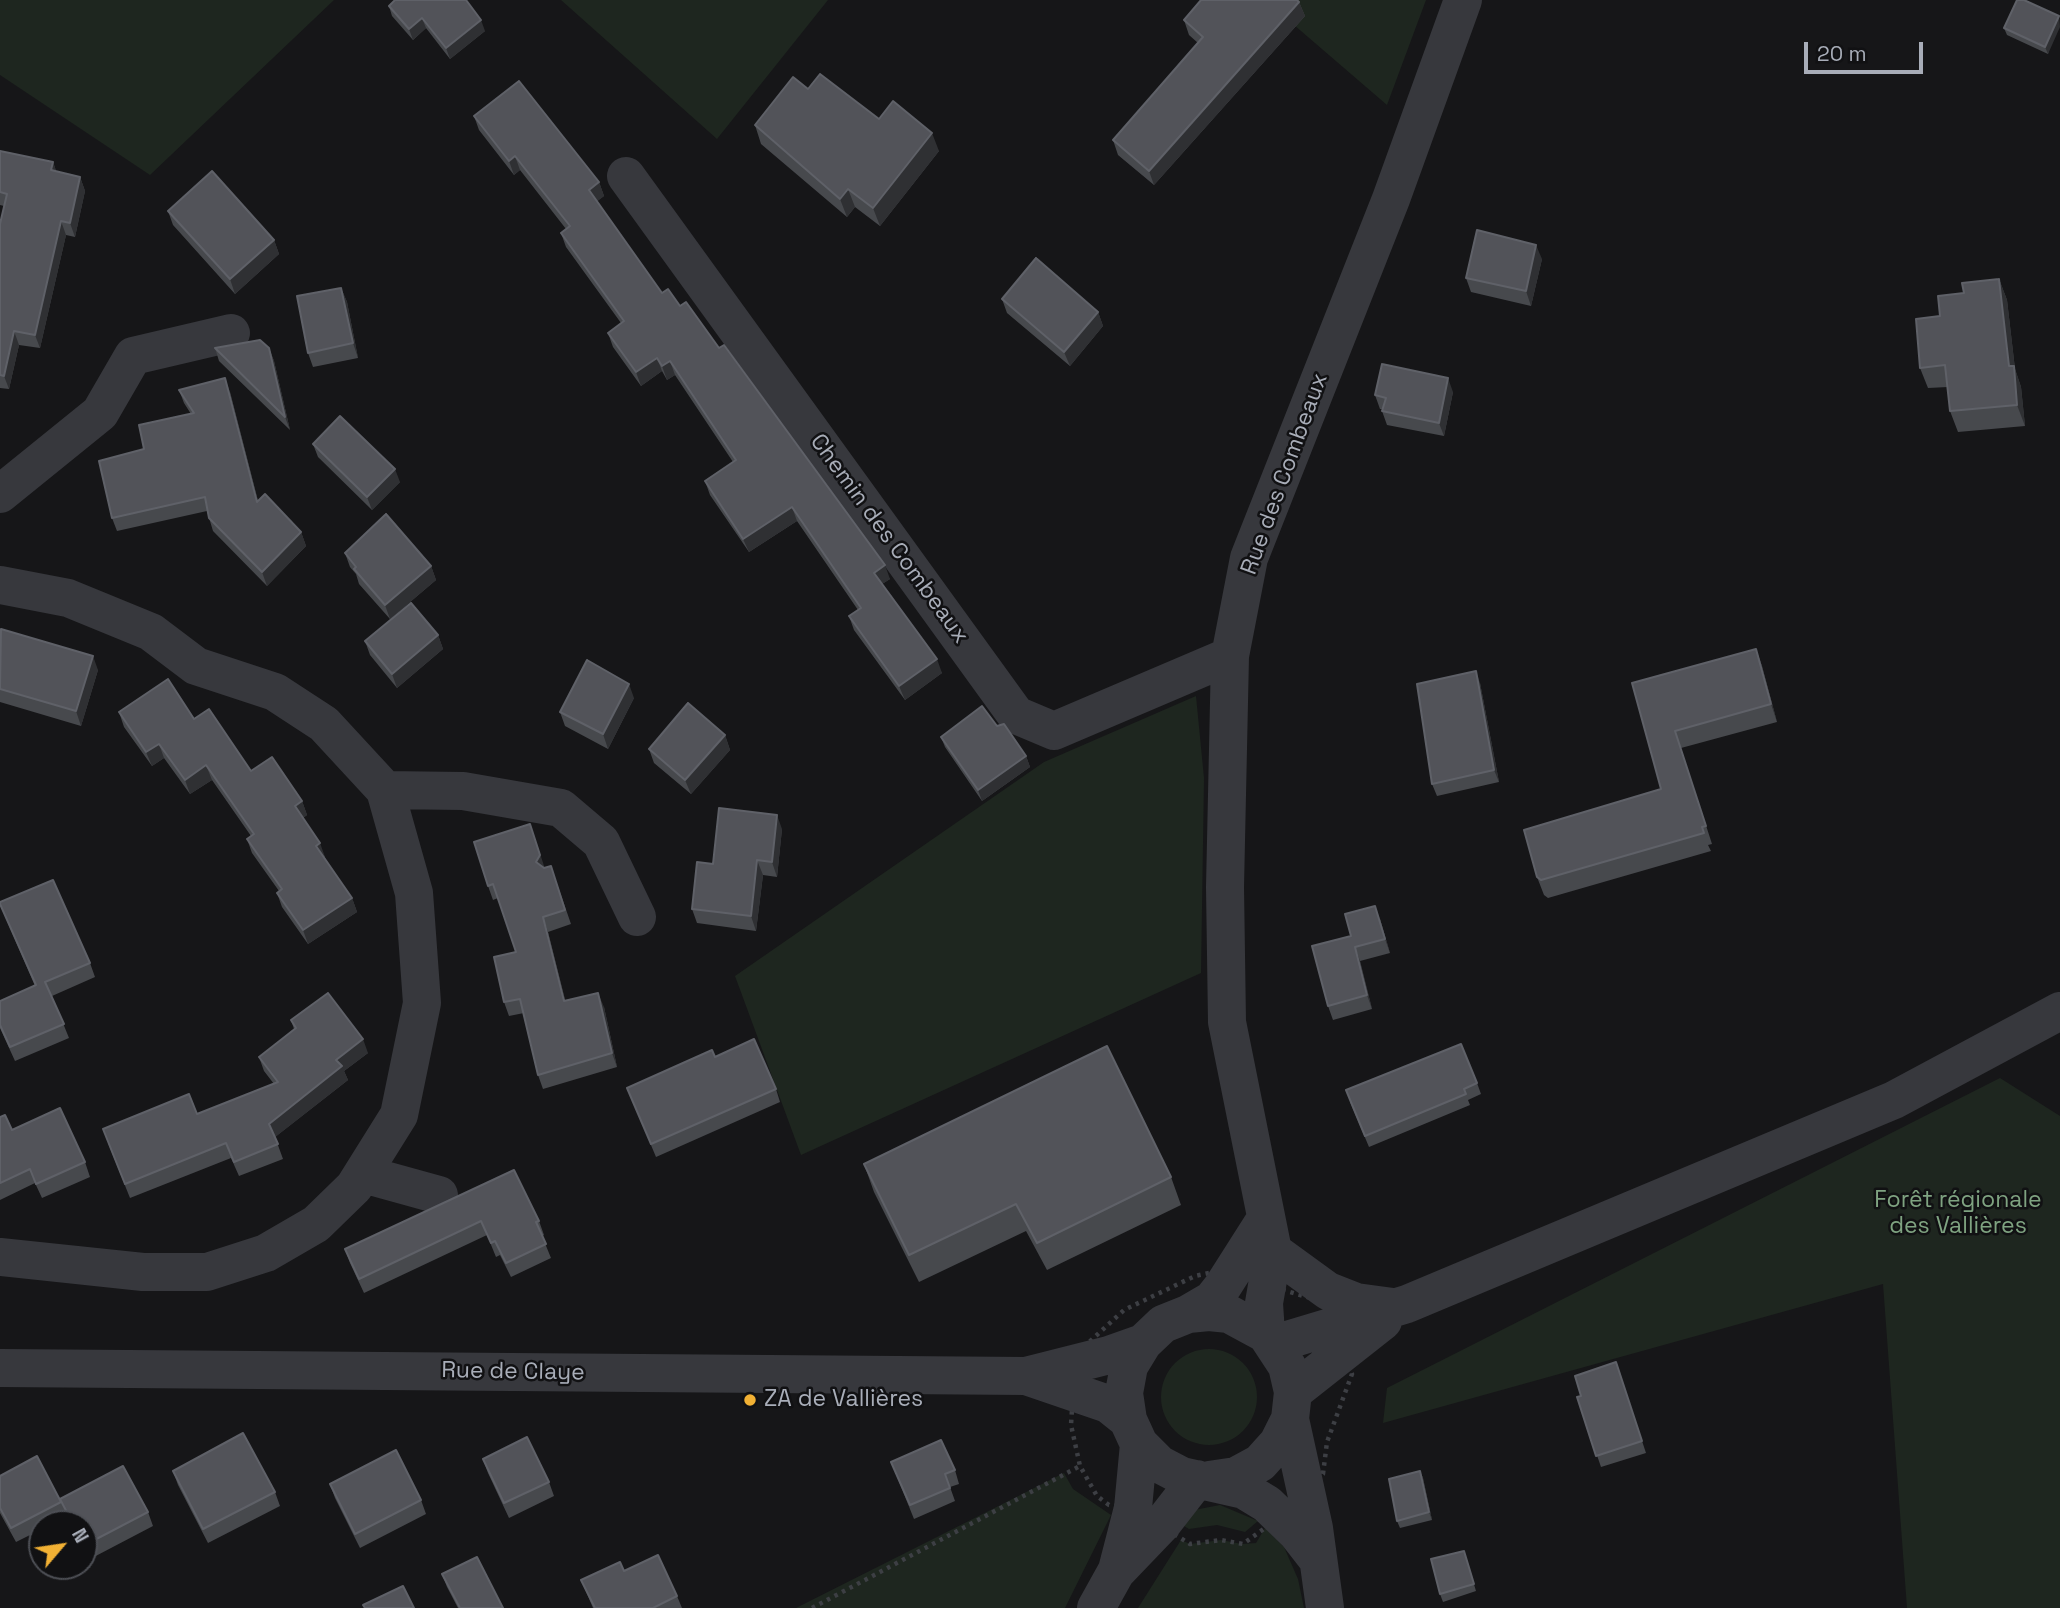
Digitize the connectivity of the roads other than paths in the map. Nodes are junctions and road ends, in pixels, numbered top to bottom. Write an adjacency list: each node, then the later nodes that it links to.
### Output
1 (1463, 0): 6 (street, Rue des Combeaux)
2 (626, 176): 6 (street, Chemin des Combeaux)
3 (231, 333): 4 (street)
4 (0, 494)
5 (0, 585): 7 (street)
6 (1230, 656): 12 (street, Rue des Combeaux)
7 (385, 790): 8 (street); 10 (street)
8 (637, 917)
9 (2060, 1011): 14 (street)
10 (363, 1174): 11 (street); 13 (street)
11 (439, 1195)
12 (1260, 1256): 14 (street); 15 (street); 17 (street, Rue des Combeaux)
13 (0, 1257)
14 (1401, 1306): 16 (street)
15 (1188, 1314): 17 (street); 18 (street)
16 (1342, 1338): 17 (street); 21 (street)
17 (1270, 1339): 21 (street)
18 (1143, 1343): 20 (street); 22 (street)
19 (0, 1367): 20 (street, Rue de Claye)
20 (1078, 1376): 22 (street, Rue de Claye)
21 (1291, 1405): 23 (street); 24 (street)
22 (1133, 1432): 23 (street); 25 (street)
23 (1203, 1479): 24 (street); 25 (street)
24 (1293, 1502): 27 (street)
25 (1147, 1516): 26 (street)
26 (1096, 1608)
27 (1325, 1608)

